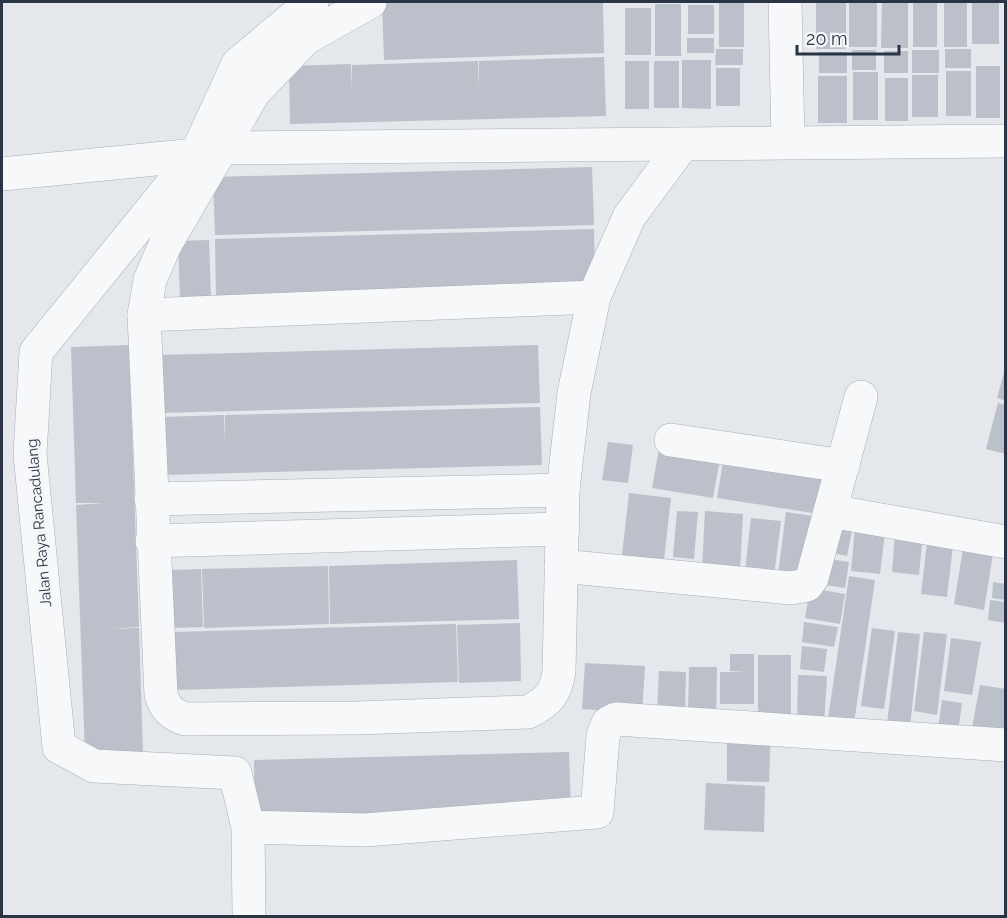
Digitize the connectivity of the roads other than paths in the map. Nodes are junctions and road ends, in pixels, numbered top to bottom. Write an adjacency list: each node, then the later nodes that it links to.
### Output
1 (312, 2): 7 (street, Jalan Raya Rancadulang)
2 (370, 2): 7 (street)
3 (785, 2): 4 (street)
4 (788, 141): 5 (street); 6 (street)
5 (1005, 141)
6 (683, 144): 7 (street); 9 (street)
7 (209, 152): 8 (street); 10 (street); 22 (street, Jalan Raya Rancadulang)
8 (2, 174)
9 (594, 297): 10 (street); 14 (street)
10 (144, 315): 15 (street)
11 (861, 397): 13 (street)
12 (670, 440): 13 (street)
13 (843, 466): 16 (street)
14 (563, 490): 15 (street); 17 (street)
15 (151, 499): 18 (street)
16 (831, 511): 19 (street); 20 (street)
17 (563, 529): 18 (street); 20 (street)
18 (152, 541): 20 (street)
19 (1005, 543)
20 (561, 566)
21 (1005, 745): 22 (street)
22 (248, 827): 23 (street, Jalan Raya Rancadulang)
23 (249, 916)

